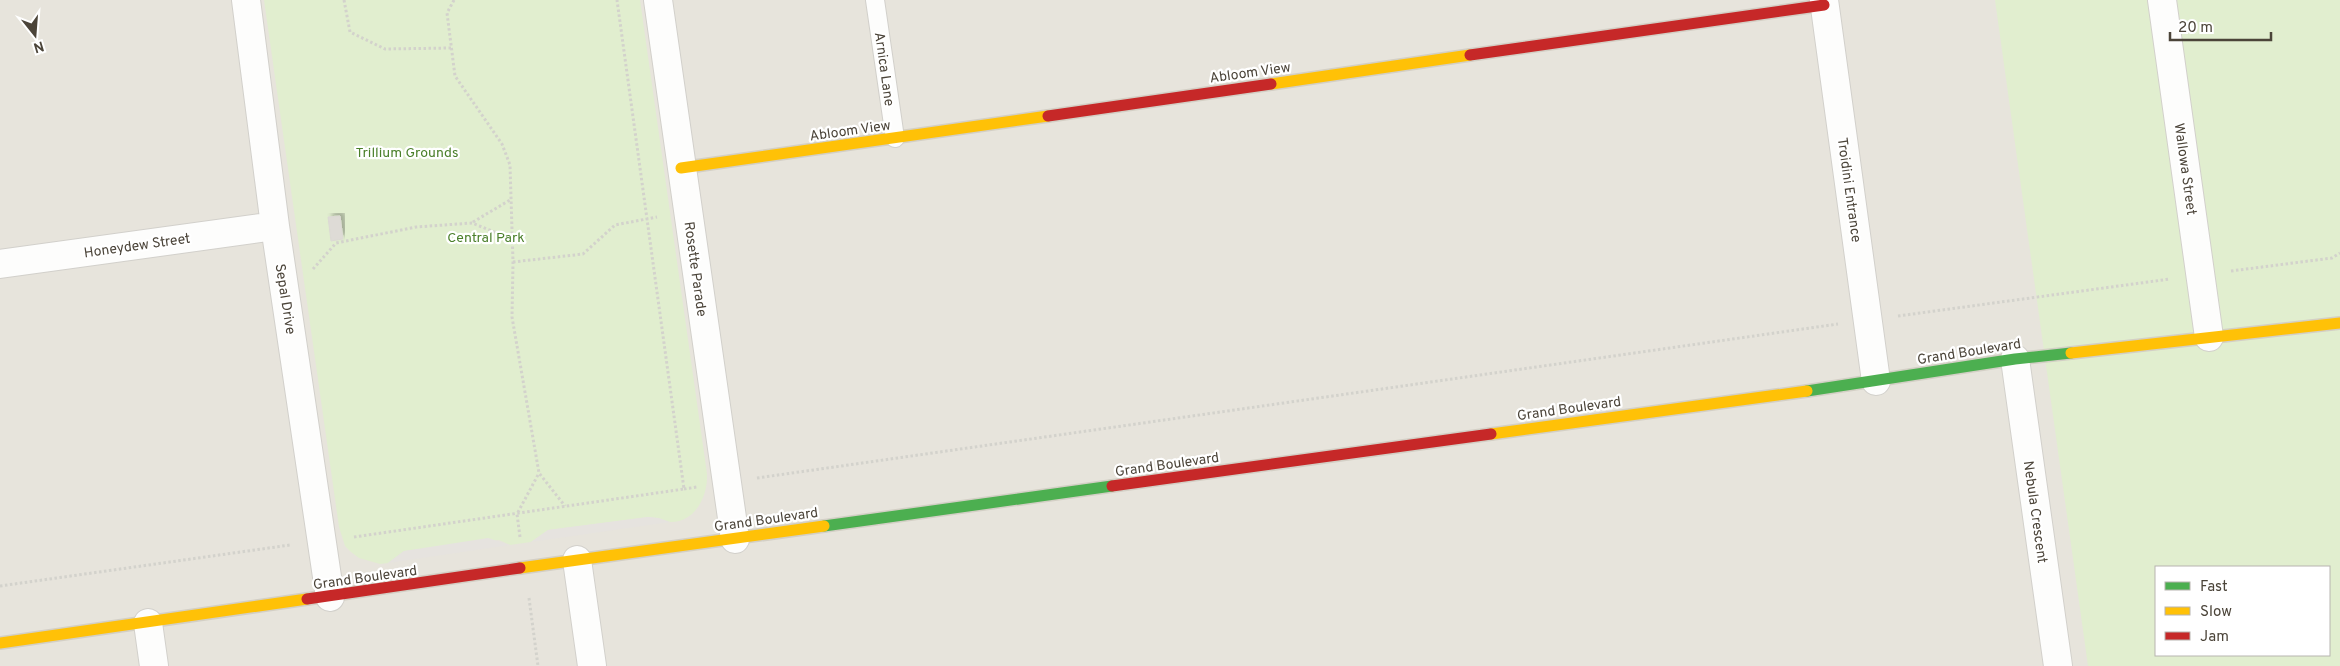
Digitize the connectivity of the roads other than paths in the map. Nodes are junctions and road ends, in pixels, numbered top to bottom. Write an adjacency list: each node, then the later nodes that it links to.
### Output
1 (246, 0): 8 (street, Sepal Drive)
2 (658, 0): 7 (street, Rosette Parade)
3 (875, 0): 6 (lane, Arnica Lane)
4 (2162, 0): 11 (street, Wallowa Street)
5 (1824, 3): 6 (street, Abloom View); 13 (street, Troidini Entrance)
6 (895, 138): 7 (street, Abloom View)
7 (681, 168): 14 (street, Rosette Parade)
8 (275, 226): 9 (street, Honeydew Street); 16 (street, Sepal Drive)
9 (0, 264)
10 (2340, 323): 11 (street, Grand Boulevard)
11 (2209, 337): 12 (street, Grand Boulevard)
12 (2015, 359): 13 (street, Grand Boulevard); 21 (street, Nebula Crescent)
13 (1876, 380): 14 (street, Grand Boulevard)
14 (735, 539): 15 (street, Grand Boulevard)
15 (577, 560): 16 (street, Grand Boulevard); 20 (street)
16 (330, 597): 17 (street, Grand Boulevard)
17 (148, 624): 18 (street, Grand Boulevard); 19 (street)
18 (0, 643)
19 (154, 666)
20 (592, 666)
21 (2058, 666)

